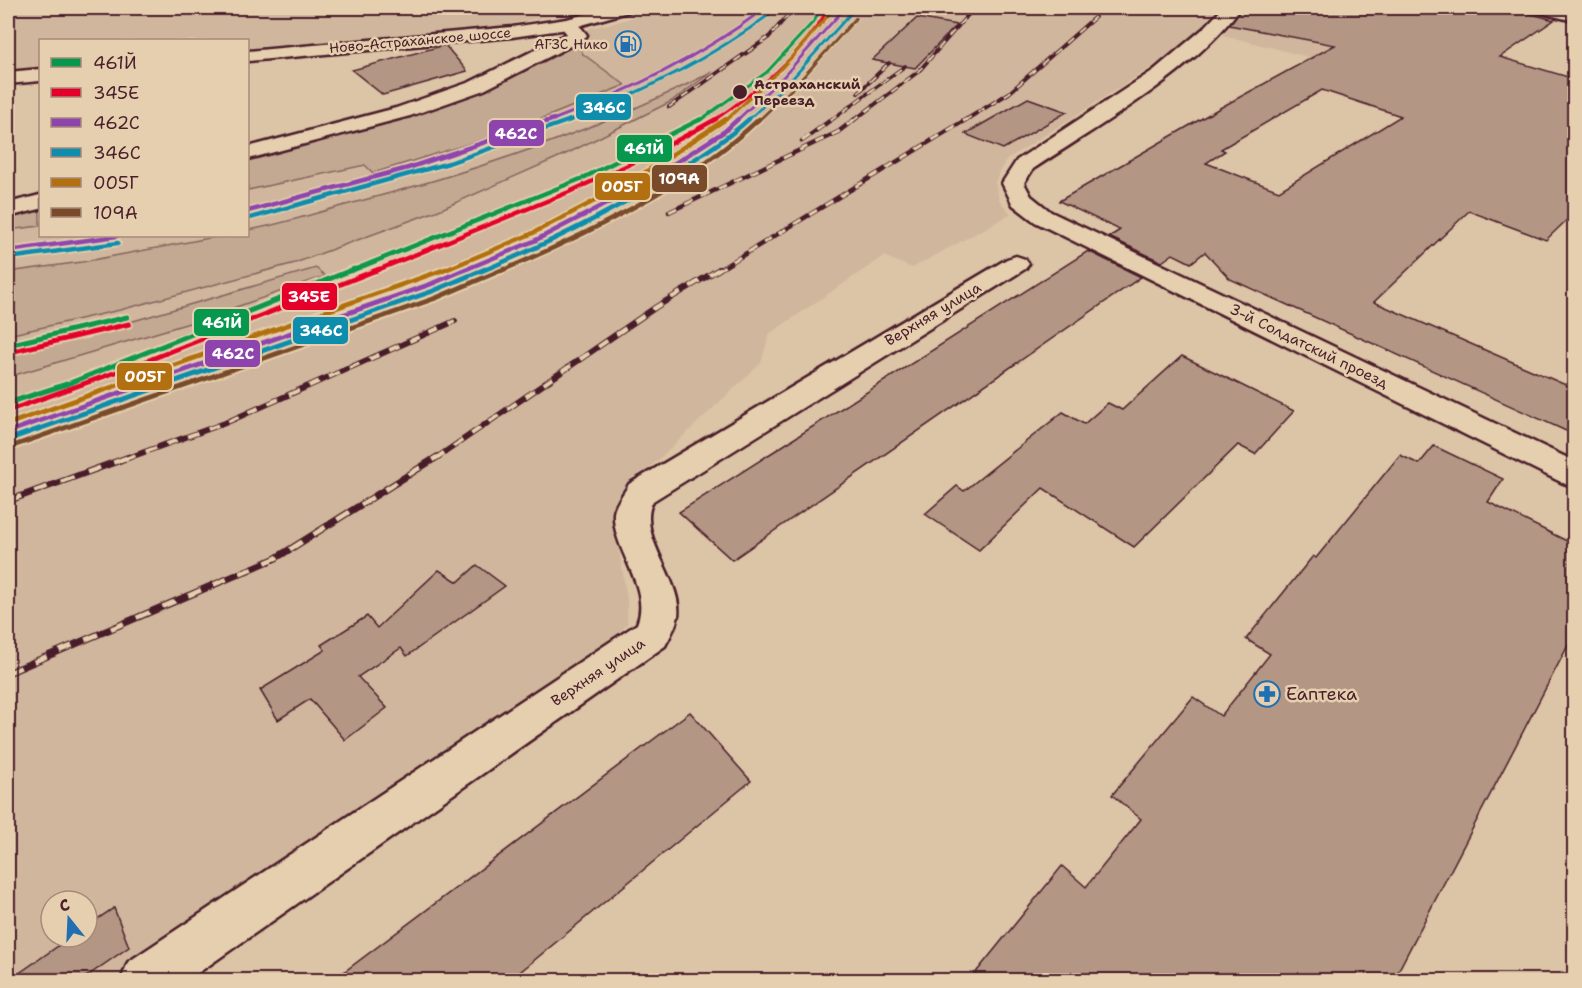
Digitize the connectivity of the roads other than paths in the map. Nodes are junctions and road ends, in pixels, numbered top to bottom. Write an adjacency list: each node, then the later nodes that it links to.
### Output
1 (626, 8): 5 (main road, Ново-Астраханское шоссе)
2 (1232, 8): 13 (main road, 3-й Солдатский проезд)
3 (1539, 8): 4 (main road)
4 (1575, 16)
5 (568, 24): 6 (main road, Ново-Астраханское шоссе); 9 (main road)
6 (249, 56)
7 (39, 75): 8 (main road)
8 (8, 78)
9 (249, 153)
10 (39, 202): 11 (main road)
11 (8, 210)
12 (1016, 264): 14 (main road, Верхняя улица)
13 (1575, 475)
14 (146, 981)

